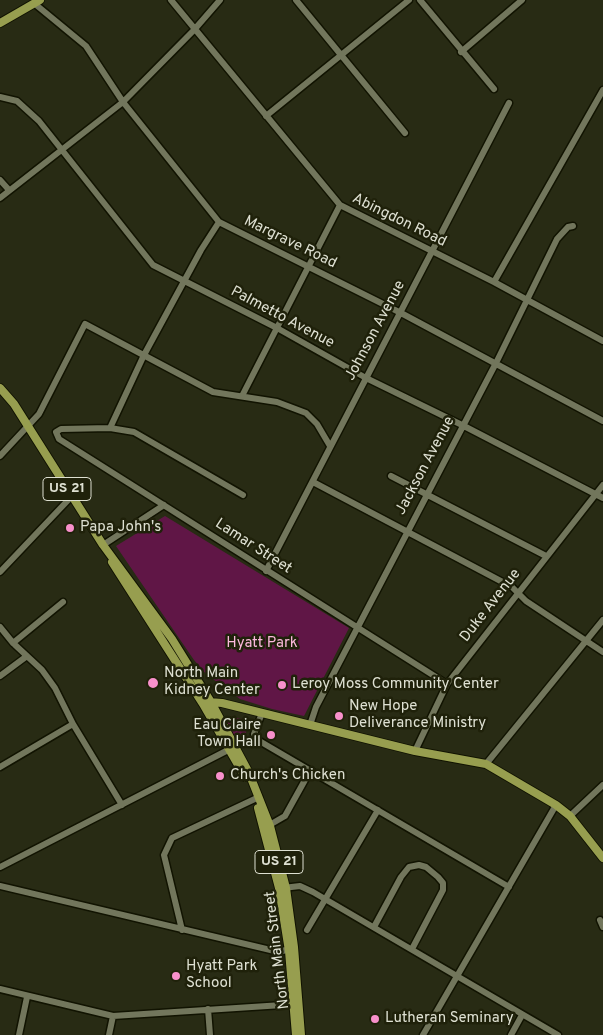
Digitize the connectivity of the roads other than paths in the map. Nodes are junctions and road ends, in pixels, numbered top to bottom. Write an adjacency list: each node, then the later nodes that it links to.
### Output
1 (171, 0): 9 (street, Abingdon Road)
2 (220, 0): 9 (street)
3 (296, 0): 11 (street)
4 (409, 0): 11 (street)
5 (420, 0): 10 (street)
6 (522, 0): 10 (street)
7 (37, 2): 8 (main road); 15 (street, Margrave Road)
8 (0, 22)
9 (194, 30): 15 (street); 17 (street, Abingdon Road)
10 (461, 52): 12 (street)
11 (340, 55): 17 (street); 18 (street)
12 (494, 89)
13 (603, 90): 29 (street)
14 (0, 97): 19 (street, Palmetto Avenue)
15 (123, 102): 19 (street); 24 (street, Margrave Road)
16 (510, 104): 26 (street, Johnson Avenue)
17 (266, 116): 23 (street, Abingdon Road)
18 (405, 133)
19 (60, 149): 21 (street); 28 (street, Palmetto Avenue)
20 (0, 180): 21 (street)
21 (9, 190): 22 (street)
22 (0, 198)
23 (340, 205): 26 (street, Abingdon Road); 27 (street)
24 (219, 222): 27 (street, Margrave Road); 28 (street)
25 (573, 226): 30 (street, Jackson Avenue)
26 (433, 252): 29 (street, Abingdon Road); 31 (street, Johnson Avenue)
27 (308, 265): 31 (street, Margrave Road); 32 (street)
28 (185, 281): 32 (street, Palmetto Avenue); 34 (street)
29 (494, 282): 30 (street, Abingdon Road)
30 (527, 299): 33 (street, Abingdon Road); 35 (street, Jackson Avenue)
31 (401, 313): 35 (street, Margrave Road); 36 (street, Johnson Avenue)
32 (277, 328): 36 (street, Palmetto Avenue); 38 (street)
33 (603, 341)
34 (144, 355): 38 (street); 41 (street); 42 (street)
35 (496, 363): 39 (street, Margrave Road); 40 (street, Jackson Avenue)
36 (366, 378): 40 (street, Palmetto Avenue); 43 (street, Johnson Avenue)
37 (0, 388): 41 (main road, North Main Street / US 21)
38 (242, 396): 43 (street)
39 (603, 421)
40 (462, 425): 48 (street, Jackson Avenue); 50 (street, Palmetto Avenue)
41 (28, 427): 44 (street); 51 (main road, North Main Street / US 21)
42 (110, 428): 49 (street); 53 (street, Lamar Street)
43 (330, 446): 46 (street, Johnson Avenue)
44 (0, 456)
45 (391, 476): 48 (street)
46 (313, 482): 54 (street); 57 (street, Johnson Avenue)
47 (603, 485): 50 (street, Duke Avenue)
48 (425, 494): 54 (street, Jackson Avenue); 56 (street)
49 (243, 495)
50 (595, 495): 52 (street, Palmetto Avenue); 56 (street, Duke Avenue)
51 (72, 496): 55 (main road, North Main Street / US 21); 58 (street)
52 (603, 498)
53 (164, 505): 55 (street); 57 (street, Lamar Street)
54 (406, 532): 59 (street); 63 (street, Jackson Avenue)
55 (105, 548): 70 (main road, North Main Street / US 21)
56 (546, 556): 59 (street, Duke Avenue)
57 (266, 570): 63 (street, Lamar Street)
58 (0, 572)
59 (518, 592): 64 (street); 69 (street, Duke Avenue)
60 (63, 602): 65 (street)
61 (603, 620): 64 (street)
62 (0, 627): 65 (street)
63 (358, 629): 69 (street, Lamar Street); 73 (street, Jackson Avenue)
64 (586, 641): 66 (street); 76 (street)
65 (13, 644): 67 (street)
66 (603, 652)
67 (27, 656): 68 (street); 72 (street)
68 (0, 676)
69 (447, 684): 75 (street, Duke Avenue)
70 (207, 703): 71 (main road); 74 (main road, North Main Street / US 21)
71 (262, 713): 73 (main road); 78 (street)
72 (73, 724): 77 (street); 82 (street)
73 (310, 725): 75 (main road)
74 (232, 747): 80 (main road, North Main Street / US 21); 82 (street)
75 (415, 751): 76 (main road)
76 (486, 764): 81 (main road)
77 (0, 767)
78 (310, 771): 83 (street); 85 (street)
79 (603, 785): 84 (street)
80 (257, 798): 85 (main road, North Main Street / US 21); 95 (street)
81 (556, 804): 84 (main road); 89 (street)
82 (122, 805): 87 (street)
83 (378, 810): 89 (street); 91 (street)
84 (570, 816): 86 (main road)
85 (267, 827): 90 (main road, North Main Street / US 21)
86 (603, 858)
87 (0, 867)
88 (0, 886): 95 (street)
89 (508, 887): 99 (street)
90 (283, 888): 91 (street); 97 (main road, North Main Street / US 21)
91 (326, 900): 93 (street); 96 (street)
92 (600, 920): 94 (street)
93 (374, 927): 98 (street); 98 (street)
94 (603, 927)
95 (182, 930): 97 (street)
96 (308, 930)
97 (292, 949): 102 (main road, North Main Street / US 21)
98 (412, 949): 99 (street)
99 (457, 976): 104 (street); 106 (street)
100 (0, 989): 101 (street)
101 (27, 997): 105 (street); 107 (street)
102 (297, 1004): 103 (street); 110 (main road, North Main Street / US 21); 111 (main road, North Main Street / US 21)
103 (208, 1009): 105 (street); 109 (street)
104 (522, 1015): 112 (street); 113 (street)
105 (113, 1016): 108 (street)
106 (426, 1034)
107 (19, 1035)
108 (109, 1035)
109 (210, 1035)
110 (296, 1035)
111 (301, 1035)
112 (511, 1035)
113 (558, 1035)

